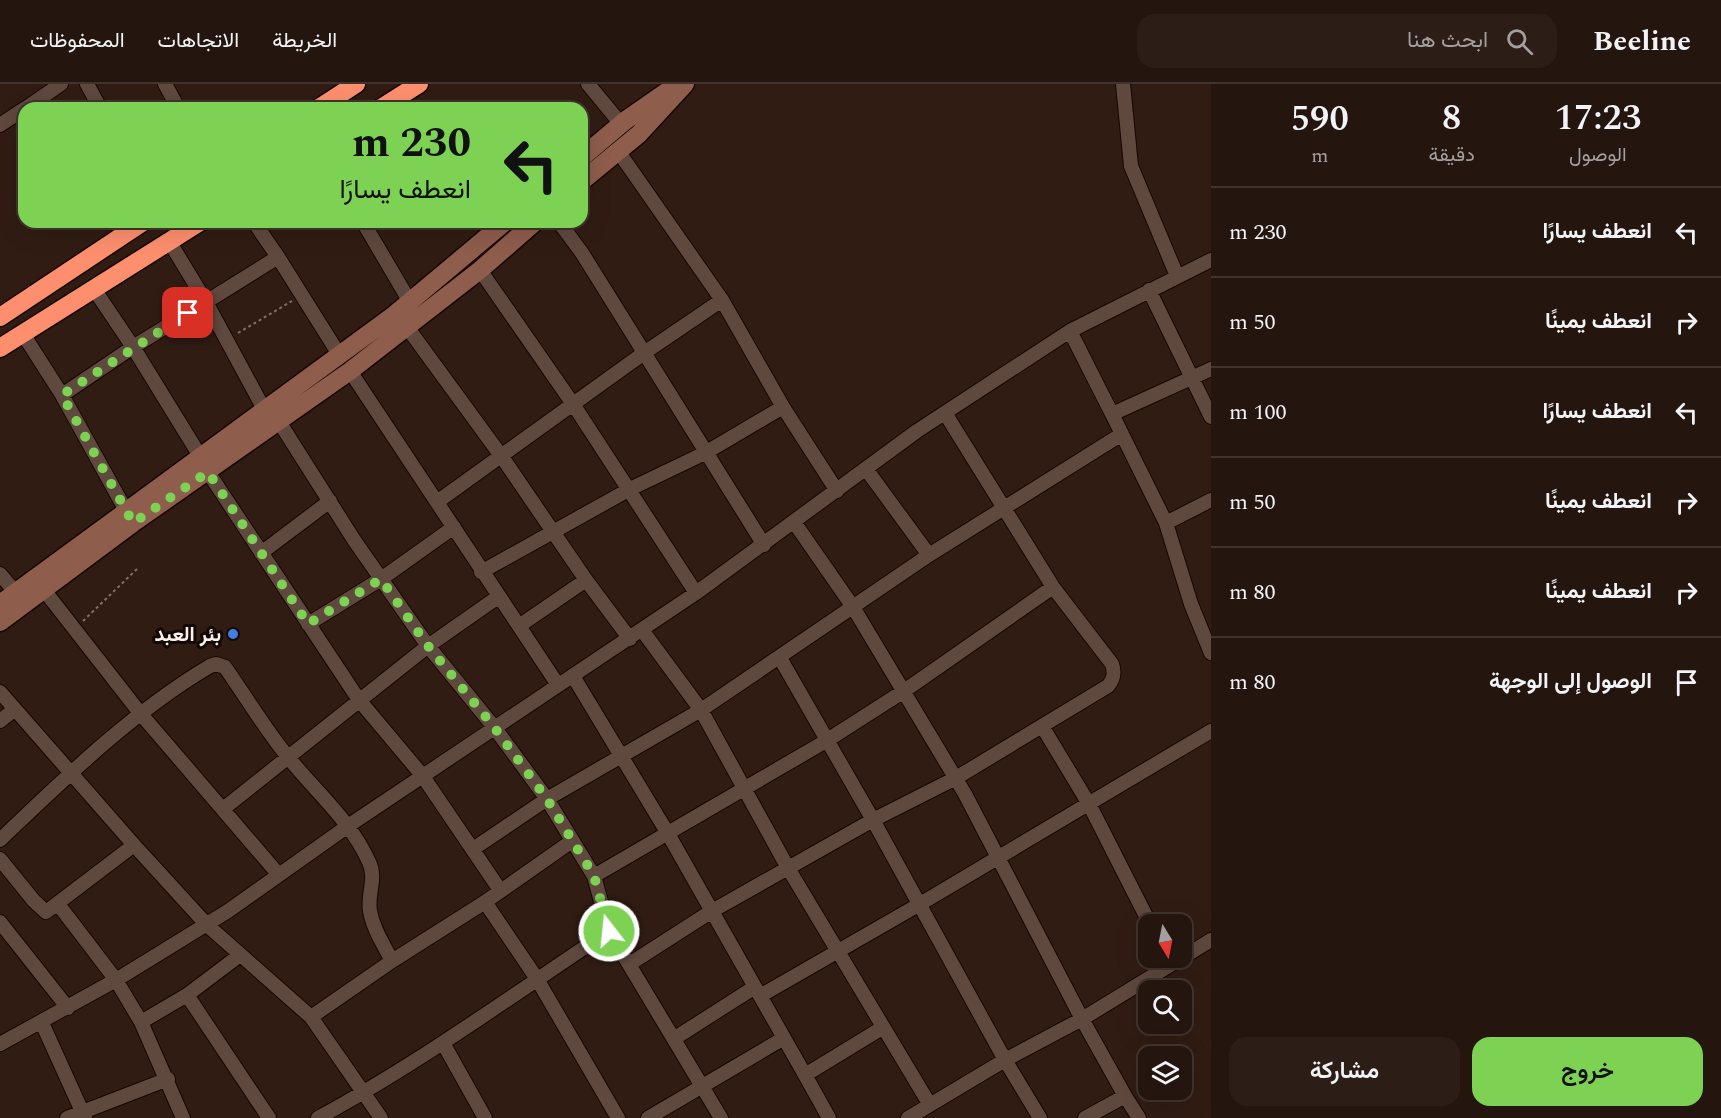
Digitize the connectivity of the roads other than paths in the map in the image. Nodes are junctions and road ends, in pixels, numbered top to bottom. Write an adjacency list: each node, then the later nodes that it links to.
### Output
1 (61, 84): 10 (street)
2 (87, 84): 11 (street)
3 (165, 84): 12 (street)
4 (356, 84): 13 (highway)
5 (419, 84): 14 (highway)
6 (588, 84): 16 (street)
7 (678, 84): 16 (main road)
8 (685, 84): 18 (main road)
9 (1123, 84): 32 (street)
10 (35, 102)
11 (97, 102)
12 (175, 102)
13 (328, 102)
14 (390, 102)
15 (18, 113): 17 (street)
16 (621, 124): 19 (main road)
17 (0, 125)
18 (618, 151): 20 (main road); 35 (street)
19 (588, 152)
20 (588, 176)
21 (134, 228): 38 (highway)
22 (190, 228): 28 (highway)
23 (258, 228): 29 (street)
24 (367, 228): 37 (street)
25 (497, 228): 37 (main road)
26 (528, 228): 31 (main road)
27 (563, 228): 44 (street)
28 (169, 241): 33 (highway); 36 (street)
29 (278, 257): 36 (street); 45 (street)
30 (1211, 260): 32 (street)
31 (480, 270): 39 (main road); 49 (street)
32 (1178, 276): 34 (street)
33 (94, 289): 41 (highway); 42 (street)
34 (1149, 290): 40 (street); 47 (street)
35 (722, 300): 44 (street); 50 (street)
36 (206, 302): 42 (street); 53 (street)
37 (410, 302): 45 (main road)
38 (0, 317)
39 (407, 327): 45 (main road); 57 (street)
40 (1070, 331): 51 (street); 52 (street)
41 (22, 334): 43 (highway); 48 (street)
42 (133, 347): 48 (street); 58 (street)
43 (0, 348)
44 (644, 353): 49 (street); 56 (street)
45 (345, 363): 53 (main road); 64 (street)
46 (1211, 369): 47 (street)
47 (1193, 376): 52 (street); 54 (street)
48 (62, 395): 66 (street)
49 (573, 404): 57 (street); 60 (street)
50 (783, 407): 56 (street); 61 (street)
51 (945, 413): 59 (street); 65 (street)
52 (1112, 414): 55 (street)
53 (272, 416): 58 (main road); 63 (street)
54 (1211, 417)
55 (1122, 434): 65 (street); 68 (street)
56 (705, 453): 60 (street); 71 (street)
57 (502, 457): 64 (street); 70 (street)
58 (204, 464): 66 (main road); 72 (street)
59 (866, 469): 61 (street); 73 (street)
60 (630, 489): 70 (street); 81 (street)
61 (837, 491): 67 (street)
62 (1211, 500): 68 (street)
63 (330, 501): 72 (street); 76 (street)
64 (437, 502): 69 (street)
65 (1004, 508): 73 (street); 78 (street)
66 (129, 518): 79 (main road); 80 (main road)
67 (794, 522): 71 (street); 84 (street)
68 (1166, 523): 91 (street)
69 (454, 527): 74 (street); 76 (street)
70 (552, 532): 74 (street); 77 (street)
71 (764, 545): 81 (street)
72 (261, 554): 86 (street)
73 (929, 555): 84 (street)
74 (481, 572): 82 (street)
75 (0, 574): 80 (street)
76 (381, 579): 86 (street); 90 (street)
77 (586, 580): 87 (street); 89 (street)
78 (1053, 587): 95 (street); 102 (street)
79 (44, 590): 85 (main road); 100 (street)
80 (16, 593): 83 (main road)
81 (696, 593): 88 (street)
82 (498, 597): 87 (street); 90 (street)
83 (0, 604)
84 (853, 607): 92 (street); 95 (street)
85 (0, 622)
86 (308, 624): 97 (street)
87 (519, 626): 94 (street)
88 (642, 630): 89 (street); 99 (street)
89 (630, 639): 93 (street)
90 (428, 646): 97 (street); 103 (street)
91 (1211, 653)
92 (780, 658): 99 (street); 105 (street)
93 (573, 676): 94 (street); 107 (street)
94 (558, 685): 103 (street)
95 (904, 691): 105 (street); 110 (street)
96 (0, 692): 98 (street)
97 (359, 700): 106 (street); 109 (street)
98 (15, 710): 101 (street); 108 (street)
99 (701, 710): 107 (street); 111 (street)
100 (140, 713): 106 (street); 108 (street); 114 (street)
101 (0, 722)
102 (1042, 726): 110 (street); 113 (street)
103 (494, 727): 109 (street); 112 (street)
104 (1211, 731): 113 (street)
105 (826, 741): 111 (street); 115 (street)
106 (288, 757): 114 (street); 116 (street)
107 (622, 757): 112 (street); 117 (street)
108 (71, 773): 118 (street); 120 (street)
109 (422, 776): 116 (street); 121 (street)
110 (956, 778): 115 (street); 122 (street)
111 (744, 789): 117 (street); 124 (street)
112 (547, 799): 119 (street); 121 (street)
113 (1089, 804): 122 (street); 132 (street)
114 (223, 809): 125 (street)
115 (873, 820): 124 (street); 130 (street)
116 (348, 826): 125 (street); 140 (street)
117 (667, 832): 126 (street); 131 (street)
118 (0, 840)
119 (572, 841): 126 (street); 127 (street)
120 (134, 846): 129 (street); 134 (street)
121 (473, 849): 127 (street)
122 (998, 857): 130 (street); 149 (street)
123 (0, 859): 129 (street)
124 (788, 868): 131 (street); 138 (street)
125 (279, 875): 134 (street)
126 (594, 876): 135 (street)
127 (500, 890): 128 (street)
128 (485, 902): 140 (street); 143 (street)
129 (58, 904): 144 (street)
130 (920, 904): 138 (street); 157 (street)
131 (712, 911): 141 (street); 145 (street)
132 (1145, 914)
133 (0, 922): 147 (street)
134 (207, 925): 139 (street); 144 (street)
135 (609, 931): 141 (street); 143 (street)
136 (1211, 940): 137 (street)
137 (1192, 949)
138 (839, 952): 145 (street); 152 (street)
139 (240, 955): 146 (street); 148 (street)
140 (392, 961): 148 (street)
141 (631, 963): 153 (street)
142 (1158, 968): 149 (street)
143 (537, 979): 156 (street); 171 (street)
144 (116, 980): 147 (street); 150 (street)
145 (757, 991): 153 (street); 154 (street)
146 (187, 995): 150 (street); 167 (street)
147 (68, 1008): 151 (street)
148 (311, 1017): 161 (street)
149 (1082, 1019): 157 (street); 162 (street)
150 (141, 1022): 159 (street)
151 (42, 1023): 155 (street); 164 (street)
152 (882, 1028): 158 (street); 163 (street)
153 (675, 1038): 160 (street)
154 (784, 1038): 158 (street); 160 (street)
155 (1, 1041)
156 (443, 1043): 161 (street); 170 (street)
157 (1005, 1060): 163 (street); 176 (street)
158 (805, 1075): 174 (street)
159 (168, 1079): 164 (street); 166 (street)
160 (704, 1087): 172 (street); 173 (street)
161 (365, 1092): 168 (street); 169 (street)
162 (1125, 1096): 177 (street); 178 (street)
163 (930, 1106): 175 (street)
164 (84, 1115): 165 (street)
165 (67, 1118)
166 (183, 1118)
167 (269, 1118)
168 (318, 1118)
169 (381, 1118)
170 (485, 1118)
171 (618, 1118)
172 (648, 1118)
173 (721, 1118)
174 (829, 1118)
175 (908, 1118)
176 (1041, 1118)
177 (1085, 1118)
178 (1139, 1118)

